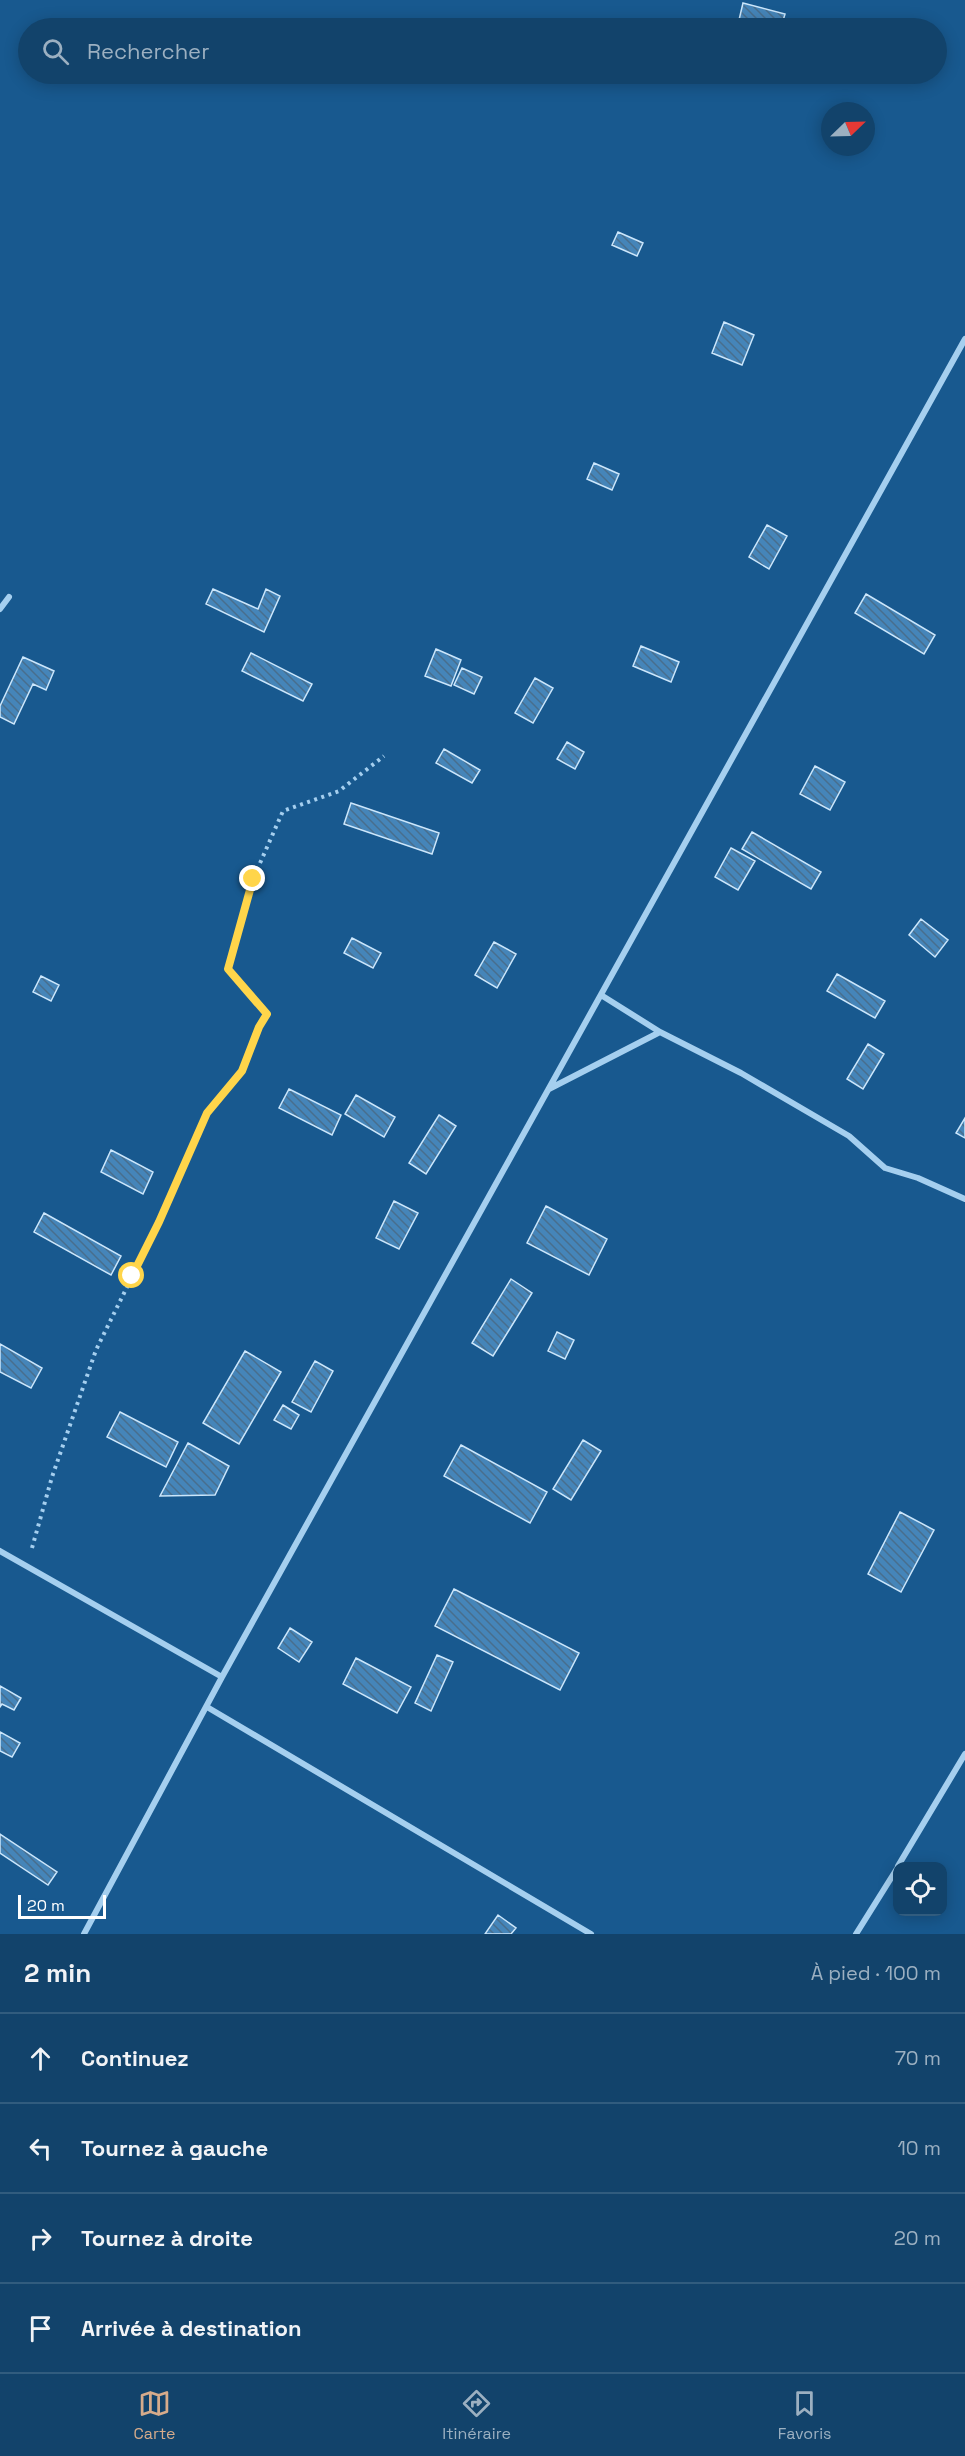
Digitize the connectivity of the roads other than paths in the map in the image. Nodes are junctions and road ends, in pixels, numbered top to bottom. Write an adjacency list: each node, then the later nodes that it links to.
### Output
1 (965, 339): 4 (street)
2 (9, 597): 3 (street)
3 (0, 609)
4 (601, 994): 5 (street); 6 (street)
5 (660, 1032): 6 (street); 7 (street)
6 (549, 1089): 9 (street)
7 (965, 1199)
8 (0, 1551): 9 (street)
9 (222, 1677): 10 (street)
10 (207, 1707): 14 (street); 15 (street)
11 (965, 1754): 12 (street)
12 (901, 1862)
13 (893, 1875): 16 (street)
14 (84, 1934)
15 (591, 1934)
16 (856, 1934)

